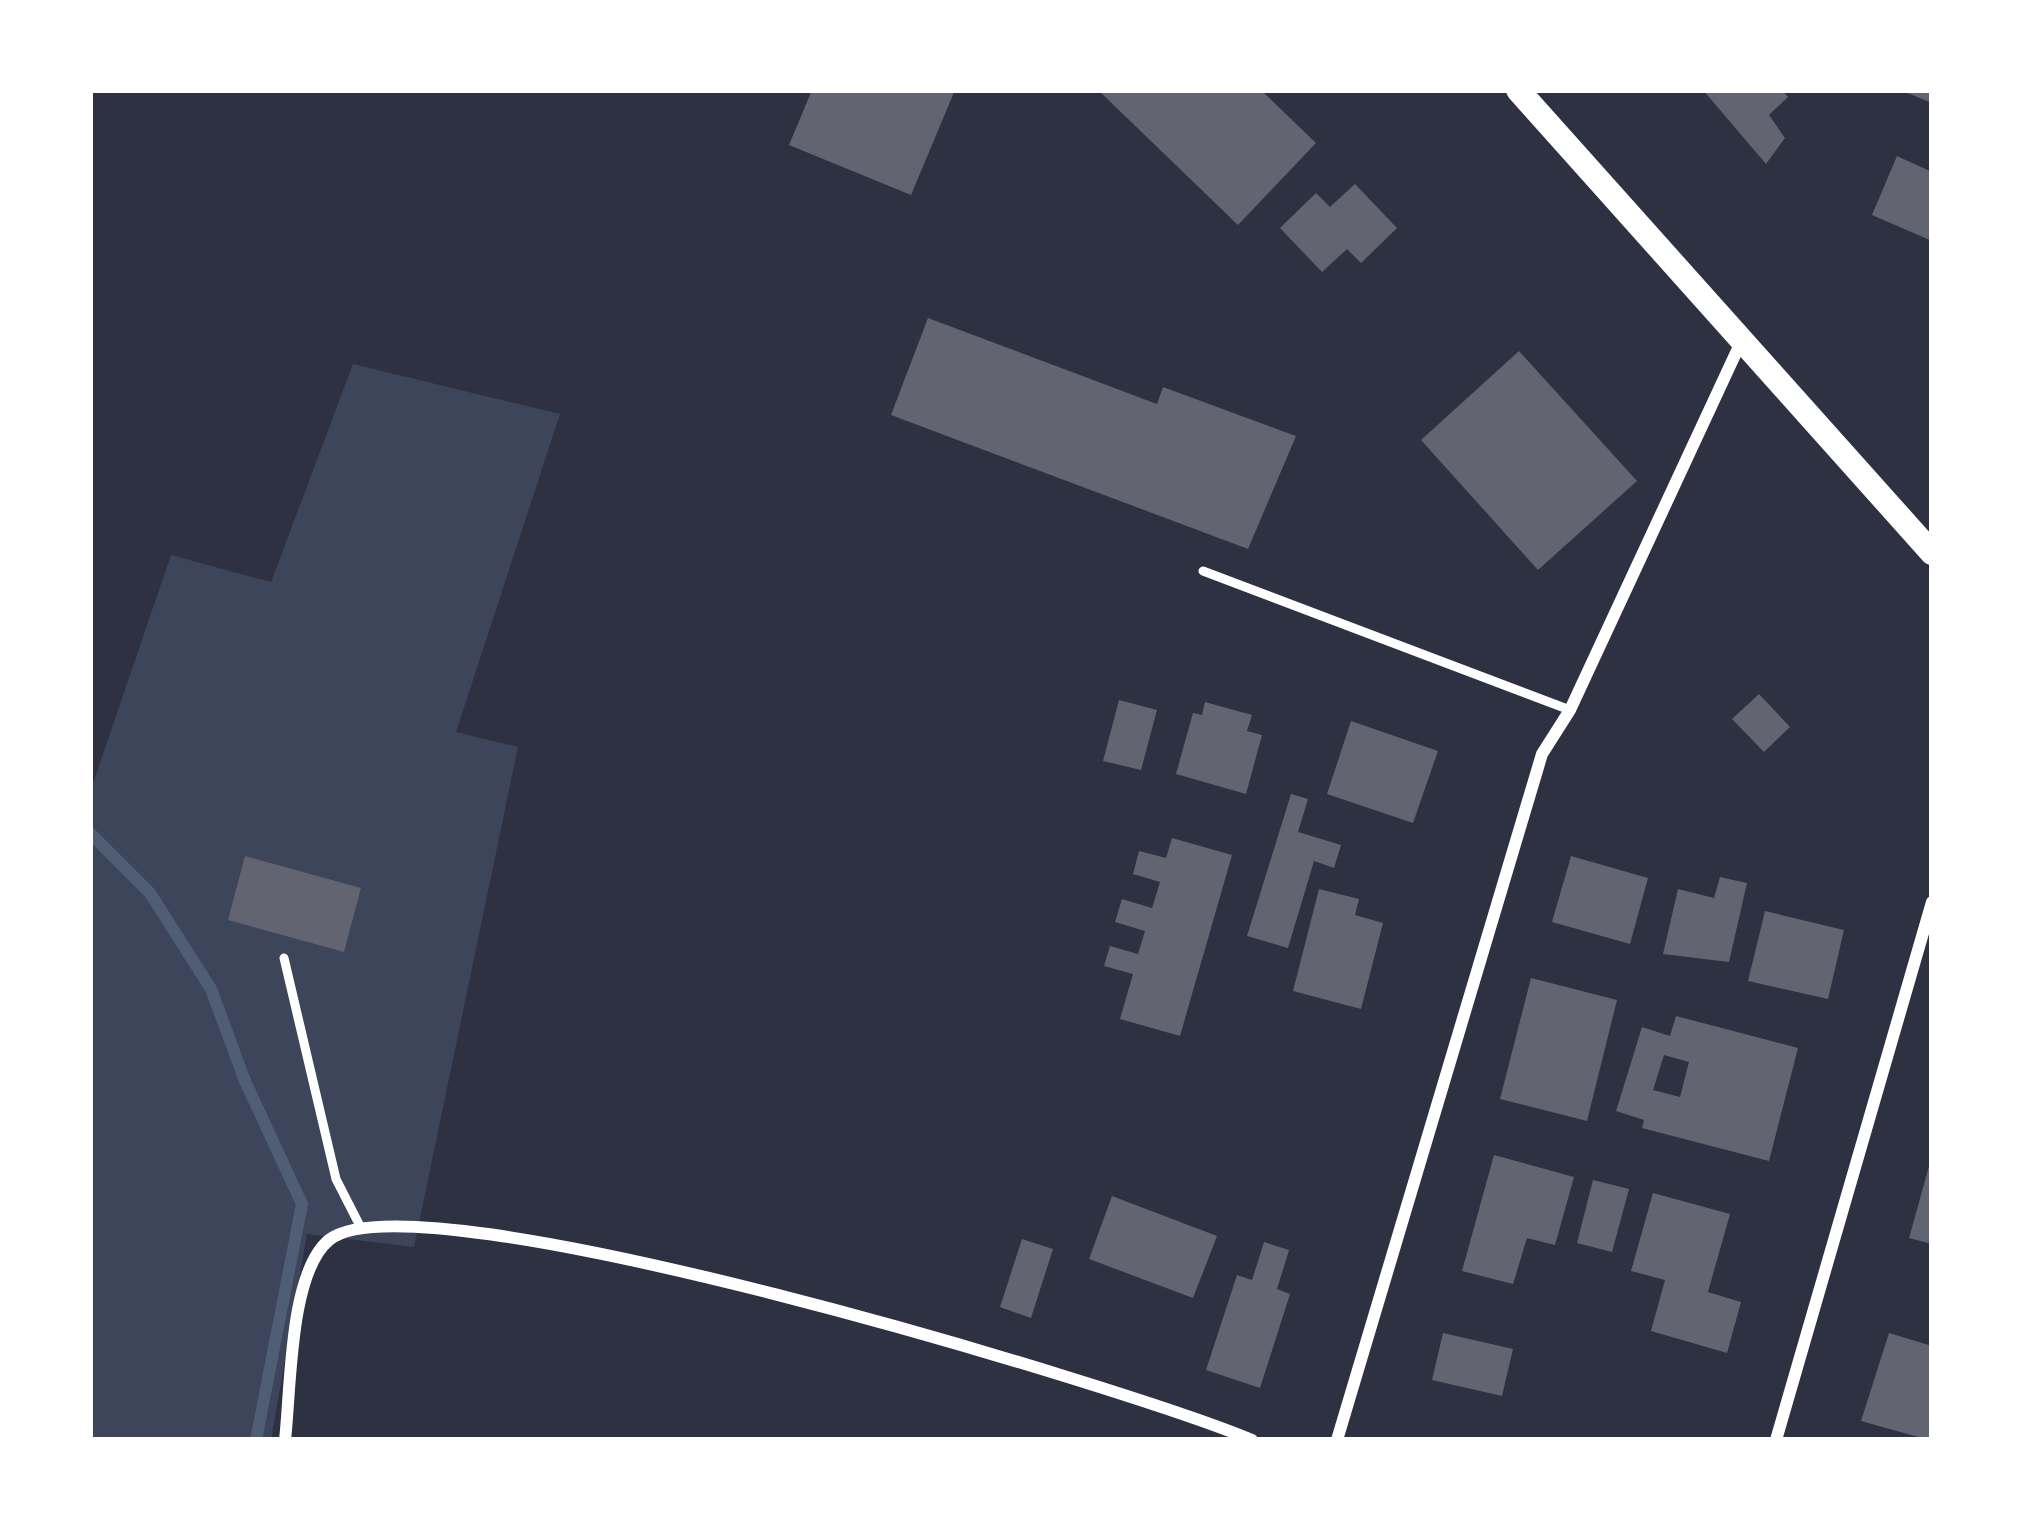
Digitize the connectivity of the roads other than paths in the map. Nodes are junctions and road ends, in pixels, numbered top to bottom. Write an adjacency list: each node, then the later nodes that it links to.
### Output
1 (1518, 90): 2 (main road)
2 (1742, 341): 3 (main road); 5 (street)
3 (1932, 553)
4 (1203, 571): 5 (lane)
5 (1570, 710): 11 (street)
6 (1932, 902): 12 (street)
7 (284, 958): 8 (lane)
8 (360, 1226): 9 (street); 10 (street)
9 (285, 1440)
10 (1252, 1440)
11 (1337, 1440)
12 (1776, 1440)

